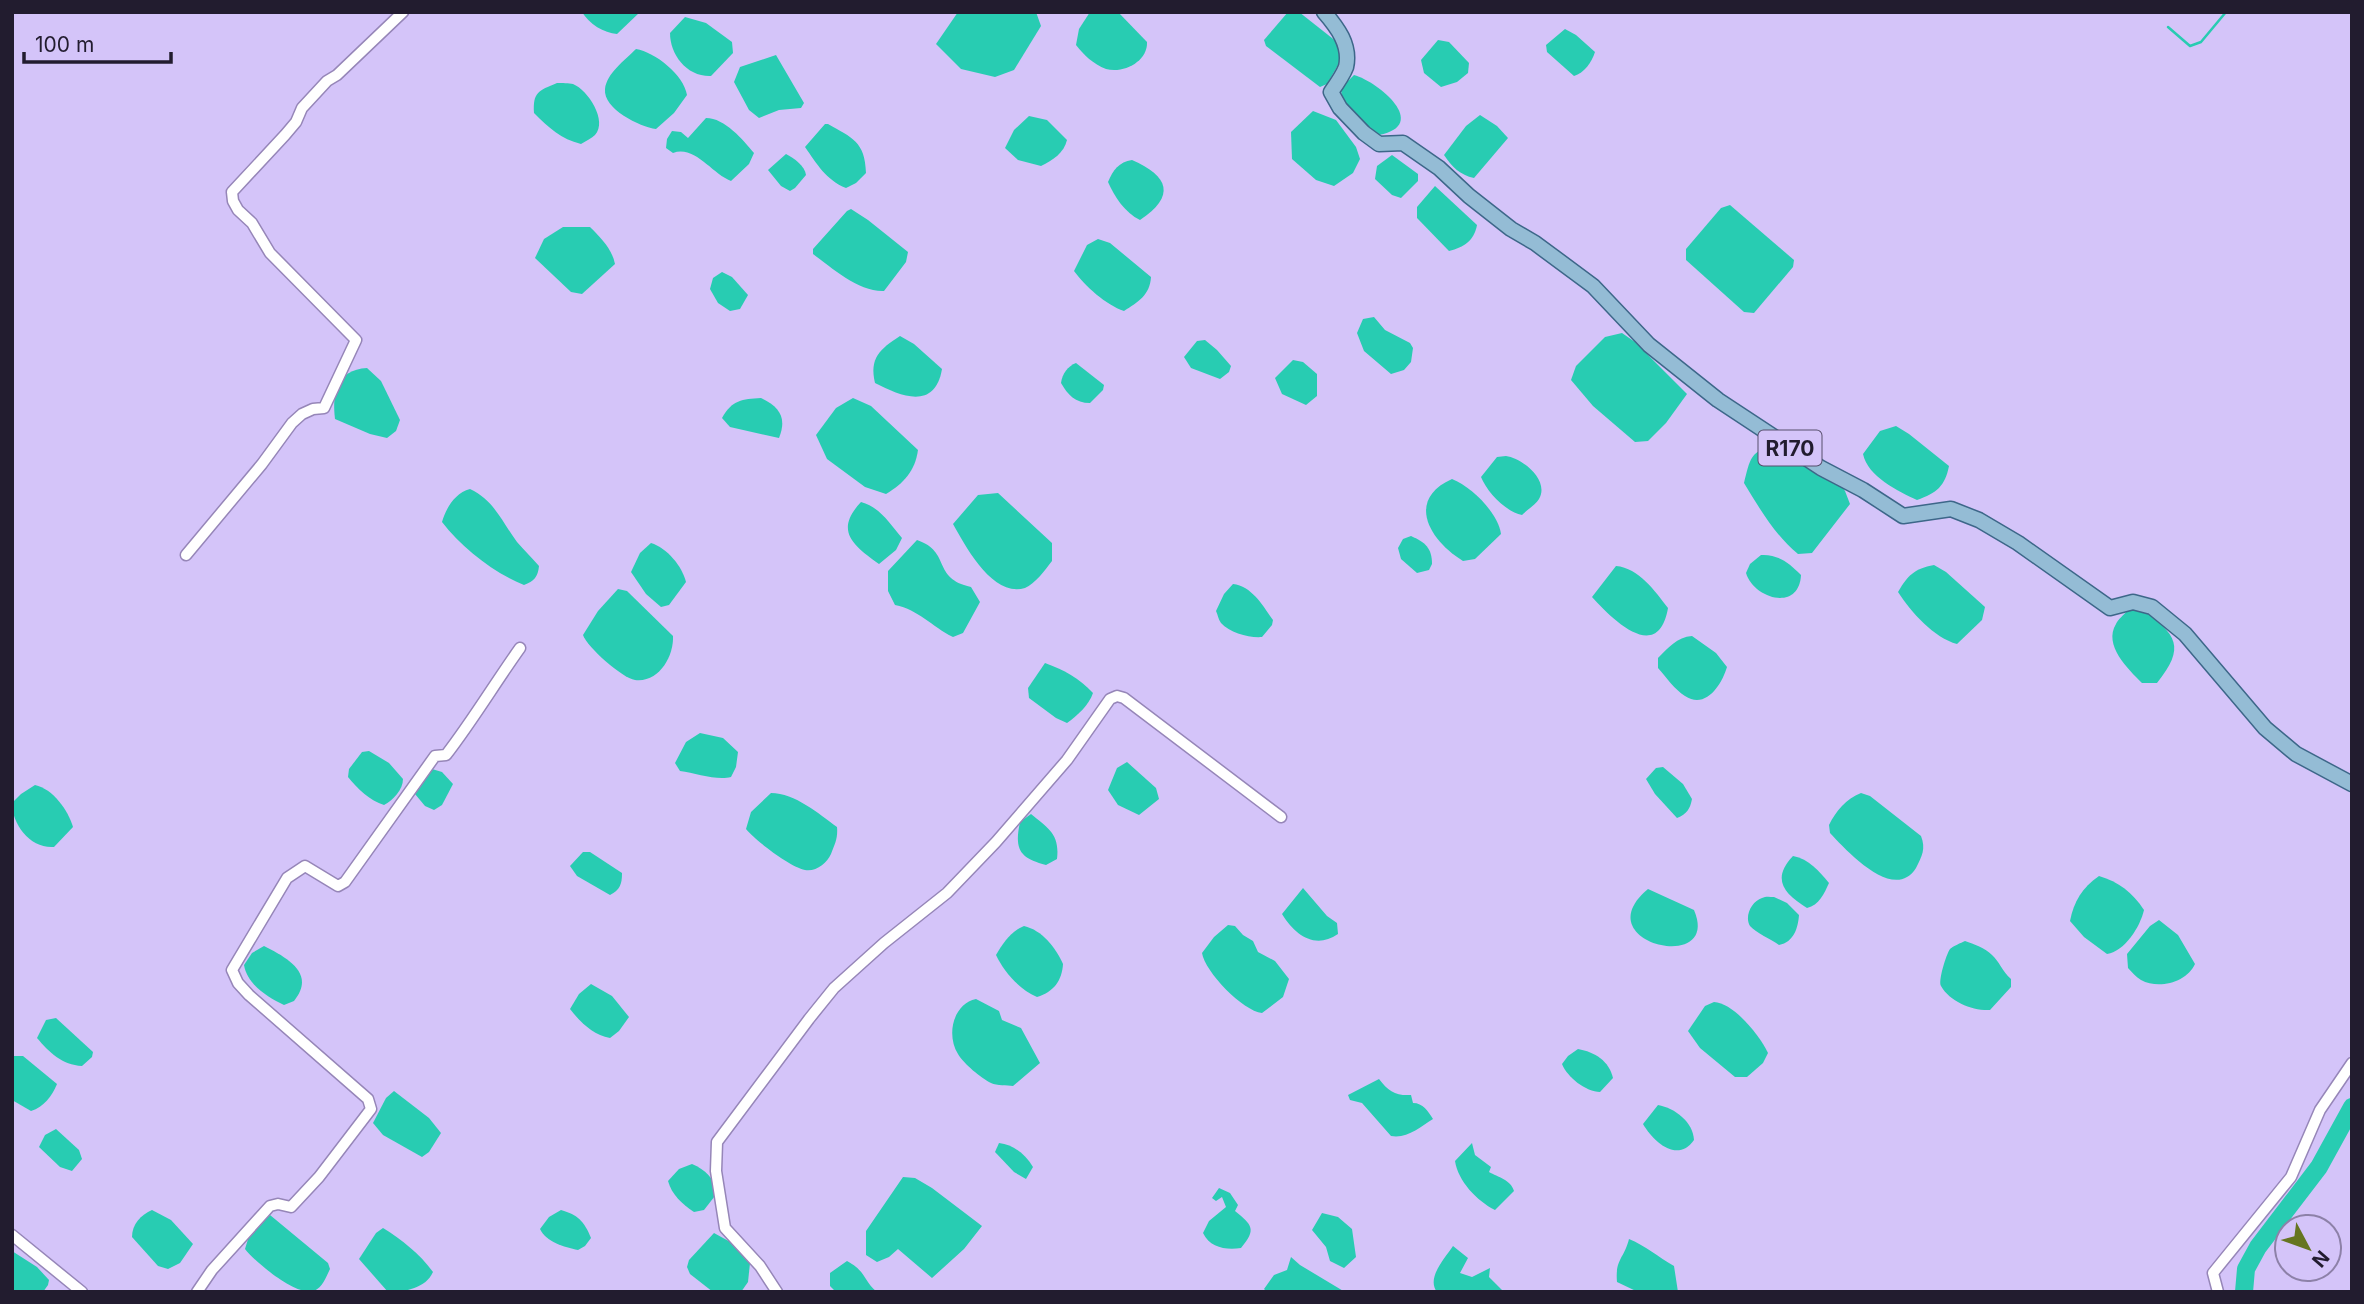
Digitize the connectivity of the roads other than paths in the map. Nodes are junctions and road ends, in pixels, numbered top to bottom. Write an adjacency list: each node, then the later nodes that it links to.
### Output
1 (403, 12): 3 (street)
2 (1324, 12): 5 (main road, R170)
3 (186, 555)
4 (520, 648): 10 (street)
5 (2352, 784)
6 (1282, 817): 11 (street)
7 (2352, 1063): 12 (street)
8 (12, 1235): 9 (street)
9 (82, 1292)
10 (197, 1292)
11 (777, 1292)
12 (2218, 1292)

